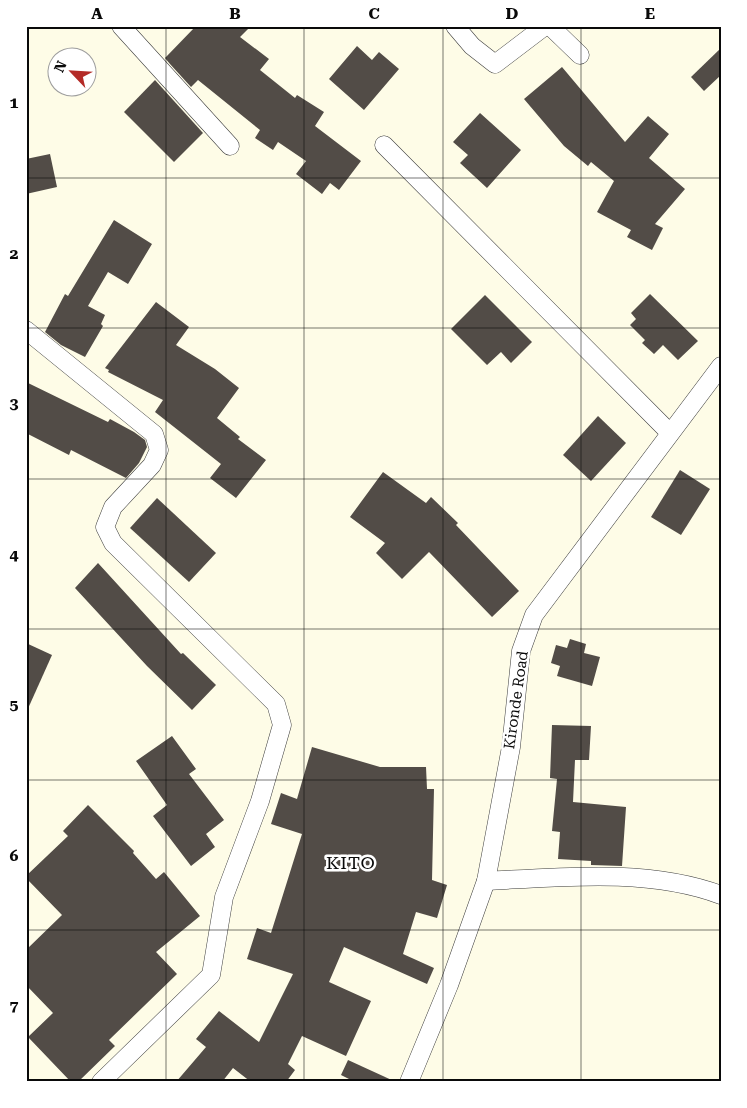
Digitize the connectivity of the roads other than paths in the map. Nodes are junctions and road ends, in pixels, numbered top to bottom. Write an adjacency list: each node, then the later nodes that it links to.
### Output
1 (121, 26): 7 (street)
2 (454, 26): 3 (street)
3 (545, 26)
4 (550, 26): 5 (street)
5 (580, 55)
6 (384, 145): 10 (street)
7 (230, 146)
8 (26, 330): 13 (street)
9 (721, 366): 10 (street, Kironde Road)
10 (670, 433): 11 (street, Kironde Road)
11 (486, 881): 12 (street); 14 (street, Kironde Road)
12 (721, 895)
13 (102, 1082)
14 (409, 1082)

